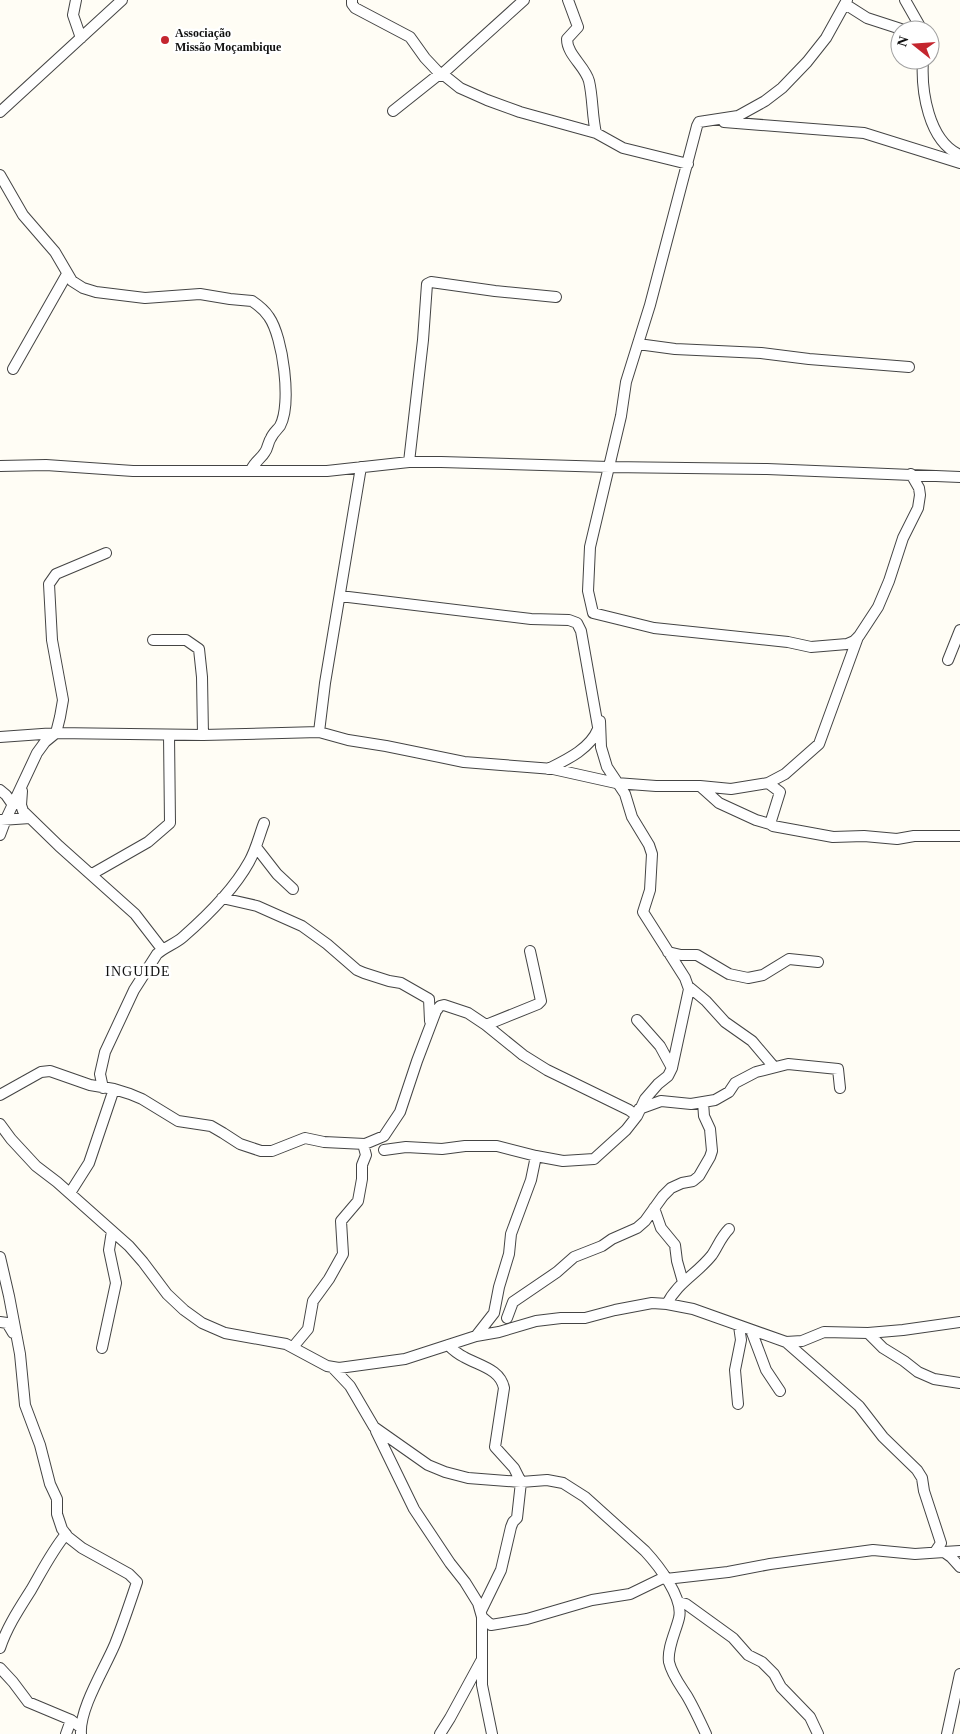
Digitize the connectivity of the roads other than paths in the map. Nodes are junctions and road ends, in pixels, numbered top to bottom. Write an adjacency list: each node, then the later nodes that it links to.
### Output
1 (76, 0): 10 (street)
2 (122, 0): 10 (street)
3 (352, 0): 12 (street)
4 (524, 0): 12 (street)
5 (568, 0): 16 (street)
6 (905, 0): 8 (street)
7 (846, 2): 9 (street); 15 (street)
8 (916, 20)
9 (890, 25)
10 (81, 38): 14 (street)
11 (924, 70): 17 (street)
12 (441, 75): 13 (street); 16 (street)
13 (393, 111)
14 (0, 112)
15 (705, 121): 18 (street); 19 (street)
16 (596, 133): 19 (street)
17 (960, 155)
18 (960, 163)
19 (688, 164): 23 (street)
20 (0, 175): 21 (street)
21 (67, 274): 25 (street); 26 (street)
22 (556, 297): 27 (street)
23 (638, 344): 24 (street); 30 (street)
24 (909, 367)
25 (13, 370)
26 (268, 444): 31 (street); 32 (street)
27 (409, 462): 29 (street); 30 (street)
28 (0, 466): 31 (street)
29 (361, 467): 32 (street); 36 (street)
30 (609, 467): 33 (street); 38 (street)
31 (251, 470): 32 (street)
32 (276, 470)
33 (911, 474): 34 (street); 38 (street)
34 (960, 477)
35 (106, 553): 43 (street)
36 (340, 596): 41 (street); 42 (street)
37 (960, 630): 40 (street)
38 (859, 636): 48 (street)
39 (153, 640): 45 (street)
40 (948, 660)
41 (598, 727): 47 (street); 49 (street)
42 (319, 732): 45 (street); 47 (street)
43 (56, 734): 44 (street); 46 (street); 52 (street)
44 (169, 735): 45 (street); 63 (street)
45 (203, 735)
46 (0, 737)
47 (547, 769): 49 (street)
48 (785, 774): 50 (street); 54 (street)
49 (616, 783): 51 (street); 68 (street)
50 (768, 783): 51 (street); 54 (street)
51 (700, 786): 59 (street)
52 (22, 787): 55 (street); 56 (street)
53 (0, 790): 55 (street)
54 (780, 792): 59 (street)
55 (13, 805): 57 (street)
56 (30, 818): 57 (street); 63 (street)
57 (3, 820): 60 (street)
58 (264, 823): 62 (street)
59 (770, 824): 61 (street)
60 (0, 836)
61 (960, 836)
62 (256, 847): 64 (street); 65 (street)
63 (92, 874): 66 (street)
64 (293, 889)
65 (222, 898): 66 (street); 73 (street)
66 (162, 949): 76 (street)
67 (530, 951): 72 (street)
68 (668, 952): 69 (street); 70 (street)
69 (818, 962)
70 (688, 986): 74 (street); 75 (street)
71 (637, 1020): 75 (street)
72 (486, 1025): 73 (street); 81 (street)
73 (431, 1026): 83 (street)
74 (774, 1067): 77 (street); 80 (street)
75 (672, 1068): 81 (street)
76 (102, 1088): 78 (street); 79 (street)
77 (840, 1088)
78 (114, 1089): 83 (street); 86 (street)
79 (0, 1094)
80 (703, 1102): 81 (street); 87 (street)
81 (638, 1112): 85 (street)
82 (0, 1124): 86 (street)
83 (364, 1144): 105 (street)
84 (384, 1150): 85 (street)
85 (536, 1156): 92 (street)
86 (70, 1193): 89 (street)
87 (654, 1208): 91 (street); 94 (street)
88 (729, 1229): 91 (street)
89 (112, 1231): 105 (street); 106 (street)
90 (0, 1257): 102 (street)
91 (683, 1282): 93 (street)
92 (496, 1304): 94 (street); 101 (street)
93 (668, 1304): 97 (street); 98 (street)
94 (507, 1318): 97 (street)
95 (0, 1322): 102 (street)
96 (960, 1322): 100 (street)
97 (529, 1323): 101 (street)
98 (739, 1326): 99 (street); 112 (street)
99 (751, 1330): 103 (street); 111 (street)
100 (868, 1333): 103 (street); 109 (street)
101 (476, 1336): 104 (street)
102 (17, 1338): 115 (street)
103 (786, 1342): 116 (street)
104 (448, 1345): 107 (street); 114 (street)
105 (293, 1347): 108 (street)
106 (102, 1348)
107 (362, 1365): 108 (street); 110 (street)
108 (333, 1368): 110 (street)
109 (960, 1383)
110 (350, 1386): 113 (street)
111 (780, 1390)
112 (738, 1404)
113 (374, 1427): 114 (street); 121 (street)
114 (521, 1482): 119 (street); 121 (street)
115 (66, 1534): 122 (street); 127 (street)
116 (940, 1549): 117 (street); 118 (street); 119 (street)
117 (960, 1552)
118 (960, 1567)
119 (665, 1578): 120 (street); 121 (street)
120 (678, 1602): 131 (street); 132 (street)
121 (481, 1614): 123 (street)
122 (0, 1648)
123 (482, 1660): 129 (street); 130 (street)
124 (0, 1668): 126 (street)
125 (960, 1674): 133 (street)
126 (71, 1720): 127 (street); 128 (street)
127 (82, 1726)
128 (66, 1734)
129 (440, 1734)
130 (492, 1734)
131 (706, 1734)
132 (818, 1734)
133 (946, 1734)

